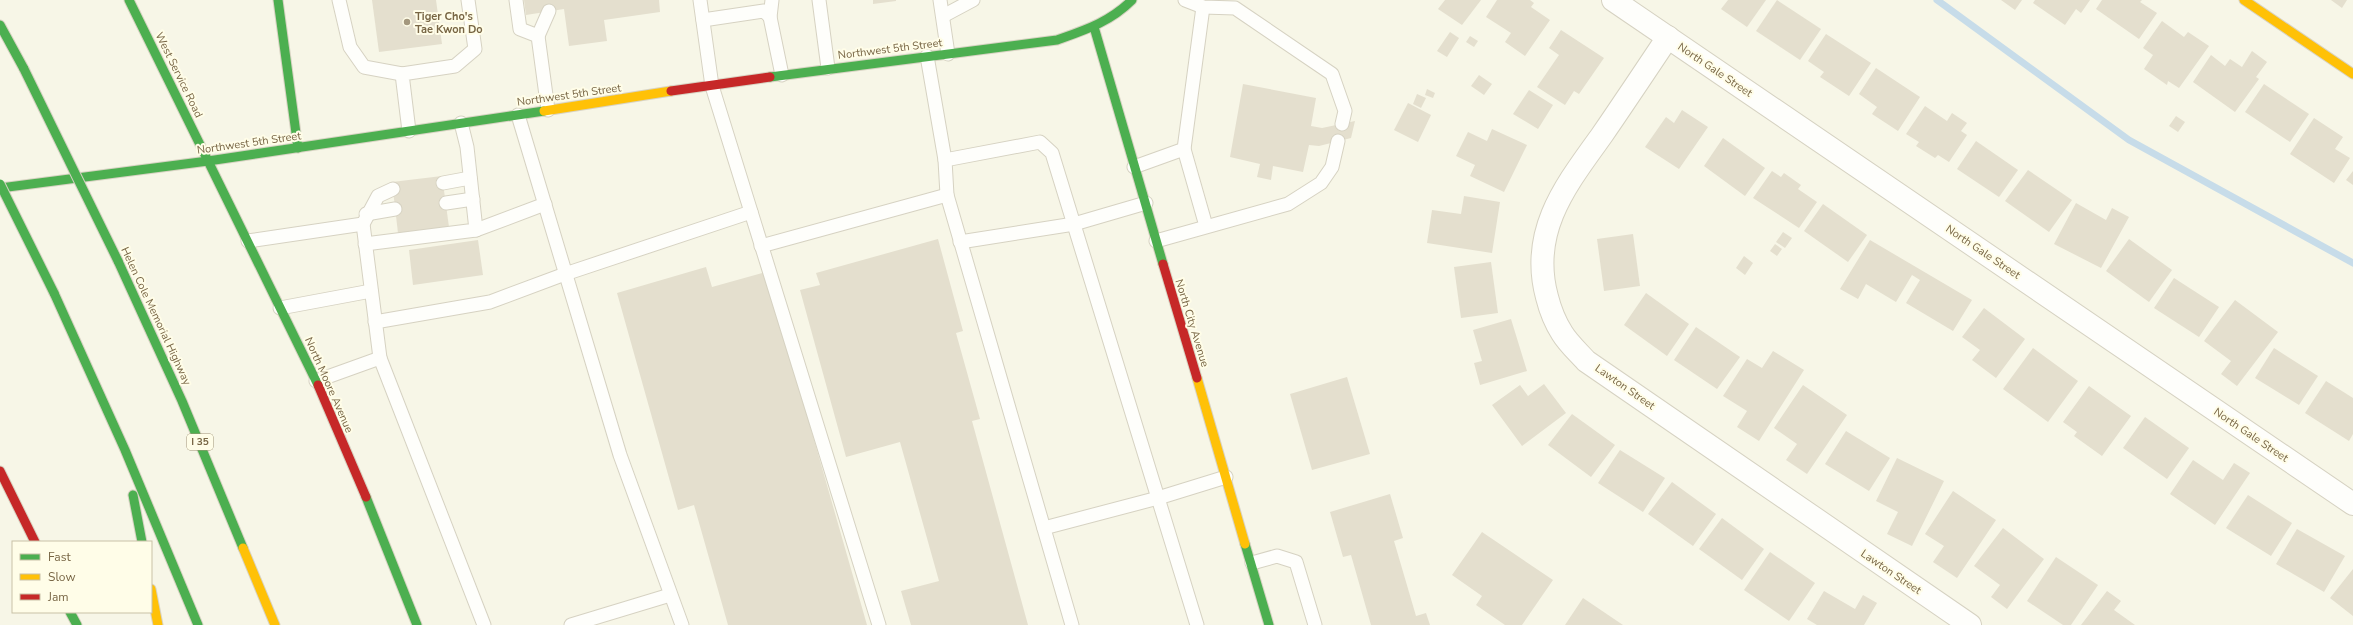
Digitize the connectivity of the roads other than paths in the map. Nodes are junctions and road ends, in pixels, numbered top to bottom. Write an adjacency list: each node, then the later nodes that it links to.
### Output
1 (129, 0): 40 (main road, West Service Road)
2 (278, 0): 37 (main road)
3 (339, 0): 27 (lane)
4 (468, 0): 27 (lane)
5 (516, 0): 22 (lane)
6 (700, 0): 19 (lane)
7 (772, 0): 18 (lane)
8 (819, 0): 26 (lane)
9 (940, 0): 17 (lane)
10 (973, 0): 17 (lane)
11 (1132, 0): 21 (main road, Northwest 5th Street)
12 (1185, 0): 15 (lane)
13 (1613, 0): 23 (street, North Gale Street)
14 (2244, 0): 28 (main road)
15 (1203, 7): 34 (lane); 38 (lane)
16 (549, 11): 22 (lane)
17 (943, 16): 24 (lane)
18 (770, 17): 19 (lane); 29 (lane)
19 (703, 20): 30 (lane)
20 (0, 25): 84 (main road, Helen Cole Memorial Highway / I 35, bridge)
21 (1094, 27): 24 (main road, Northwest 5th Street); 41 (main road, North City Avenue)
22 (538, 36): 31 (lane)
23 (1668, 37): 73 (street, North Gale Street); 94 (street, Lawton Street)
24 (948, 54): 25 (main road, Northwest 5th Street)
25 (927, 56): 26 (main road, Northwest 5th Street); 39 (lane)
26 (828, 68): 29 (main road, Northwest 5th Street)
27 (402, 74): 35 (lane)
28 (2353, 74)
29 (782, 75): 30 (main road, Northwest 5th Street)
30 (712, 86): 31 (main road, Northwest 5th Street); 53 (lane)
31 (548, 110): 32 (main road, Northwest 5th Street)
32 (518, 115): 33 (main road, Northwest 5th Street); 51 (lane)
33 (462, 123): 35 (main road, Northwest 5th Street); 42 (lane)
34 (1342, 124)
35 (409, 131): 37 (main road, Northwest 5th Street)
36 (1338, 141): 56 (lane)
37 (298, 148): 40 (main road, Northwest 5th Street)
38 (1184, 149): 41 (lane); 56 (lane)
39 (945, 160): 47 (lane); 55 (lane)
40 (208, 161): 45 (main road, Northwest 5th Street); 58 (main road, North Moore Avenue)
41 (1134, 167): 50 (main road, North City Avenue)
42 (470, 178): 43 (lane); 48 (lane)
43 (443, 183)
44 (0, 184): 69 (main road, bridge)
45 (0, 188)
46 (393, 189): 54 (lane)
47 (947, 195): 60 (lane); 62 (lane)
48 (472, 199): 49 (lane); 57 (lane)
49 (446, 203)
50 (1146, 203): 55 (lane); 59 (main road, North City Avenue)
51 (546, 204): 57 (lane); 63 (lane)
52 (395, 209): 54 (lane)
53 (751, 212): 62 (lane); 63 (lane)
54 (364, 219): 58 (lane); 61 (lane)
55 (1074, 224): 60 (lane); 72 (lane)
56 (1206, 226): 59 (lane)
57 (476, 230): 61 (lane)
58 (248, 241): 65 (main road, North Moore Avenue)
59 (1156, 241): 71 (main road, North City Avenue)
60 (960, 242): 74 (lane)
61 (365, 244): 64 (lane)
62 (761, 246): 89 (lane)
63 (565, 274): 66 (lane); 79 (lane)
64 (371, 291): 65 (lane); 66 (lane)
65 (280, 308): 68 (main road, North Moore Avenue)
66 (375, 322): 67 (lane)
67 (380, 358): 68 (lane); 86 (lane)
68 (316, 381): 85 (main road, North Moore Avenue)
69 (125, 450): 76 (main road); 83 (main road)
70 (0, 471): 75 (main road)
71 (1226, 477): 72 (lane); 77 (main road, North City Avenue)
72 (1158, 498): 74 (lane); 91 (lane)
73 (2353, 504)
74 (1044, 528): 90 (lane)
75 (35, 541)
76 (142, 541)
77 (1252, 563): 92 (main road, North City Avenue); 93 (lane)
78 (152, 594): 82 (main road)
79 (670, 594): 87 (lane); 88 (lane)
80 (71, 613): 81 (main road)
81 (77, 625)
82 (158, 625)
83 (198, 625)
84 (275, 625)
85 (417, 625)
86 (484, 625)
87 (570, 625)
88 (682, 625)
89 (879, 625)
90 (1072, 625)
91 (1197, 625)
92 (1269, 625)
93 (1315, 625)
94 (1970, 625)

